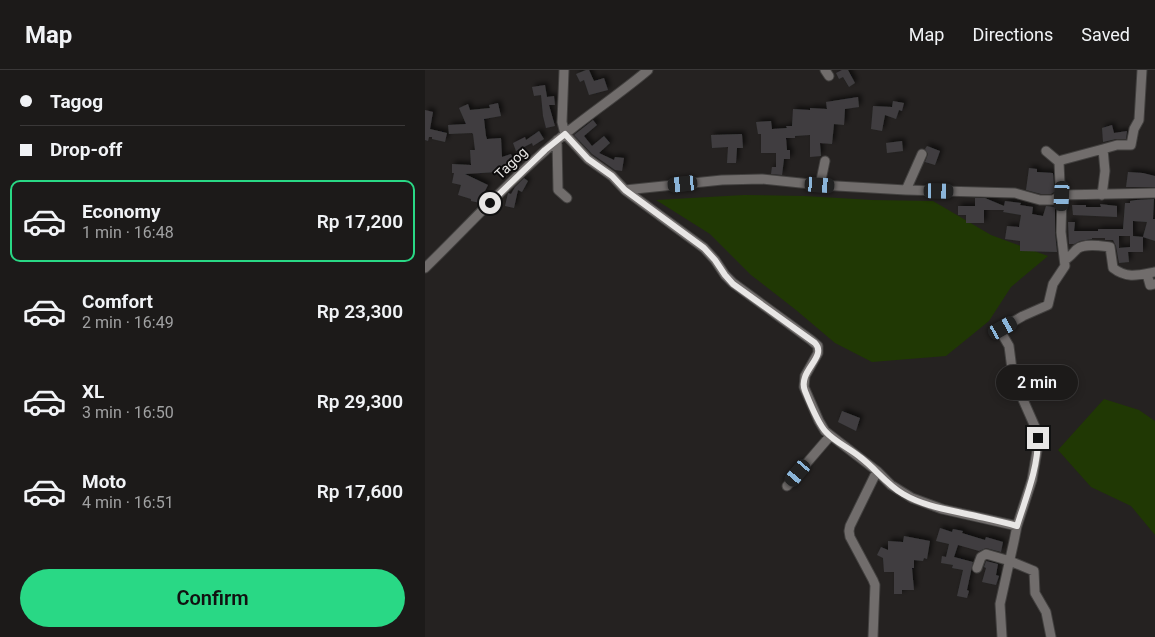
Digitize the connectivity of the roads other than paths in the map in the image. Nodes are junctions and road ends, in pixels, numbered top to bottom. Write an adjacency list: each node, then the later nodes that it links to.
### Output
1 (564, 70): 4 (street)
2 (648, 70): 4 (street, Tagog)
3 (1142, 70): 5 (street)
4 (561, 137): 12 (street); 17 (street); 19 (street, Tagog)
5 (1103, 149): 9 (street); 15 (street)
6 (1046, 151): 9 (street)
7 (922, 154): 13 (street)
8 (825, 161): 11 (street)
9 (1059, 162): 10 (street)
10 (1060, 184)
11 (820, 185): 12 (street); 13 (street)
12 (625, 190): 22 (street)
13 (906, 190): 16 (street)
14 (1155, 193): 15 (street)
15 (1102, 195): 16 (street)
16 (1062, 196): 18 (street)
17 (567, 198)
18 (1065, 260): 20 (street); 25 (street)
19 (425, 268)
20 (1151, 272): 21 (street)
21 (1155, 284)
22 (830, 436): 23 (street); 24 (street)
23 (877, 470): 25 (street); 28 (street)
24 (787, 486)
25 (1017, 526): 26 (street)
26 (1010, 561): 27 (street); 29 (street); 30 (street)
27 (977, 568)
28 (873, 637)
29 (1002, 637)
30 (1051, 637)

